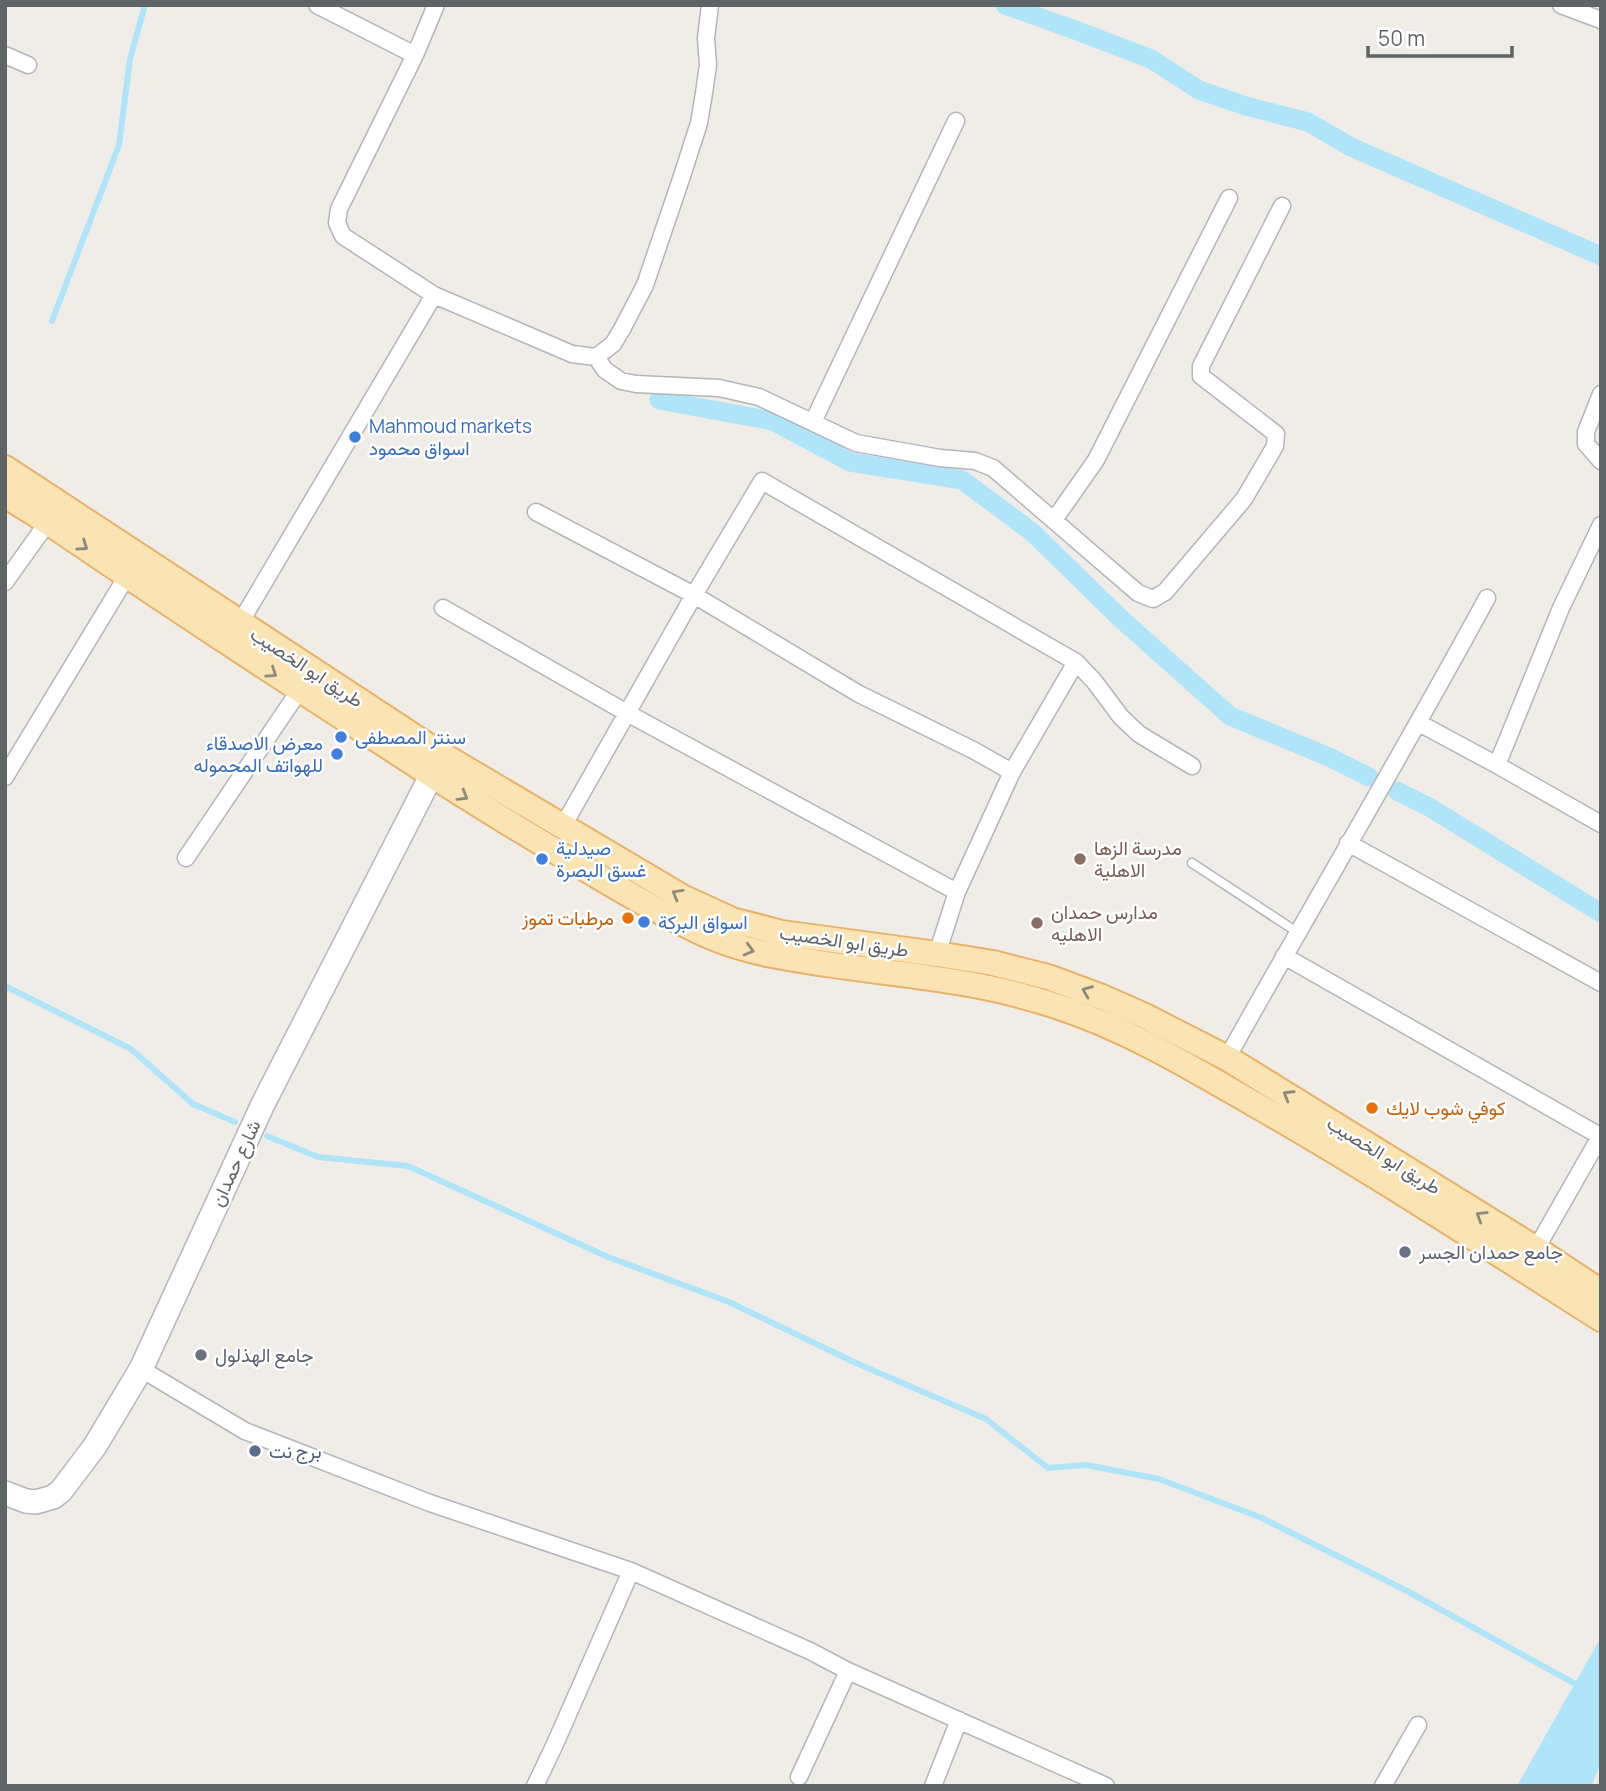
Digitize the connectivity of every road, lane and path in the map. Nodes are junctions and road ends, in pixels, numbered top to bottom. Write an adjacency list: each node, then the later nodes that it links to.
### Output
1 (317, 5): 7 (street)
2 (436, 5): 7 (street)
3 (710, 5): 13 (street)
4 (1561, 5): 5 (street)
5 (1601, 20)
6 (5, 55): 8 (street)
7 (415, 55): 12 (street)
8 (28, 65)
9 (956, 121): 15 (street)
10 (1229, 198): 20 (street)
11 (1282, 206): 20 (street)
12 (434, 295): 13 (street); 28 (street)
13 (596, 356): 15 (street)
14 (1601, 394): 16 (street)
15 (813, 422): 20 (street)
16 (1601, 461)
17 (5, 468): 28 (main road, طريق ابو الخصيب)
18 (5, 495): 21 (main road, طريق ابو الخصيب)
19 (536, 512): 25 (street)
20 (1054, 520)
21 (48, 522): 23 (main road, طريق ابو الخصيب, one-way to 23); 24 (street)
22 (1601, 525): 33 (street)
23 (127, 576): 30 (main road, طريق ابو الخصيب, one-way to 30); 37 (street)
24 (5, 582)
25 (694, 595): 29 (street); 31 (street); 35 (street)
26 (1487, 598): 32 (street)
27 (443, 608): 31 (street)
28 (240, 623): 39 (main road, طريق ابو الخصيب)
29 (1076, 662): 34 (street); 35 (street)
30 (299, 691): 36 (main road, طريق ابو الخصيب); 41 (street)
31 (627, 713): 39 (street); 43 (street)
32 (1419, 723): 33 (street); 40 (street)
33 (1497, 765): 38 (street)
34 (1192, 766)
35 (1012, 772): 43 (street)
36 (430, 776): 49 (main road, طريق ابو الخصيب, one-way to 49); 54 (main road, شارع حمدان)
37 (5, 777)
38 (1601, 824)
39 (562, 826): 45 (main road, طريق ابو الخصيب, one-way to 39)
40 (1348, 843): 44 (street); 47 (street)
41 (187, 858)
42 (1192, 863): 44 (lane)
43 (957, 892): 45 (street)
44 (1297, 932): 46 (street)
45 (937, 954): 48 (main road, طريق ابو الخصيب, one-way to 45)
46 (1284, 956): 48 (street); 50 (street)
47 (1601, 983)
48 (1227, 1058): 49 (main road, طريق ابو الخصيب, one-way to 48)
49 (1308, 1121): 51 (main road, طريق ابو الخصيب, one-way to 49); 53 (main road, طريق ابو الخصيب)
50 (1600, 1135): 51 (street)
51 (1536, 1250): 52 (main road, طريق ابو الخصيب)
52 (1601, 1292)
53 (1601, 1319)
54 (141, 1369): 55 (main road, شارع حمدان); 56 (street)
55 (5, 1493)
56 (631, 1571): 57 (street); 61 (street)
57 (848, 1671): 58 (street); 60 (street)
58 (959, 1720): 62 (street); 63 (street)
59 (1418, 1725): 64 (street)
60 (799, 1777)
61 (534, 1786)
62 (933, 1786)
63 (1106, 1786)
64 (1382, 1786)

